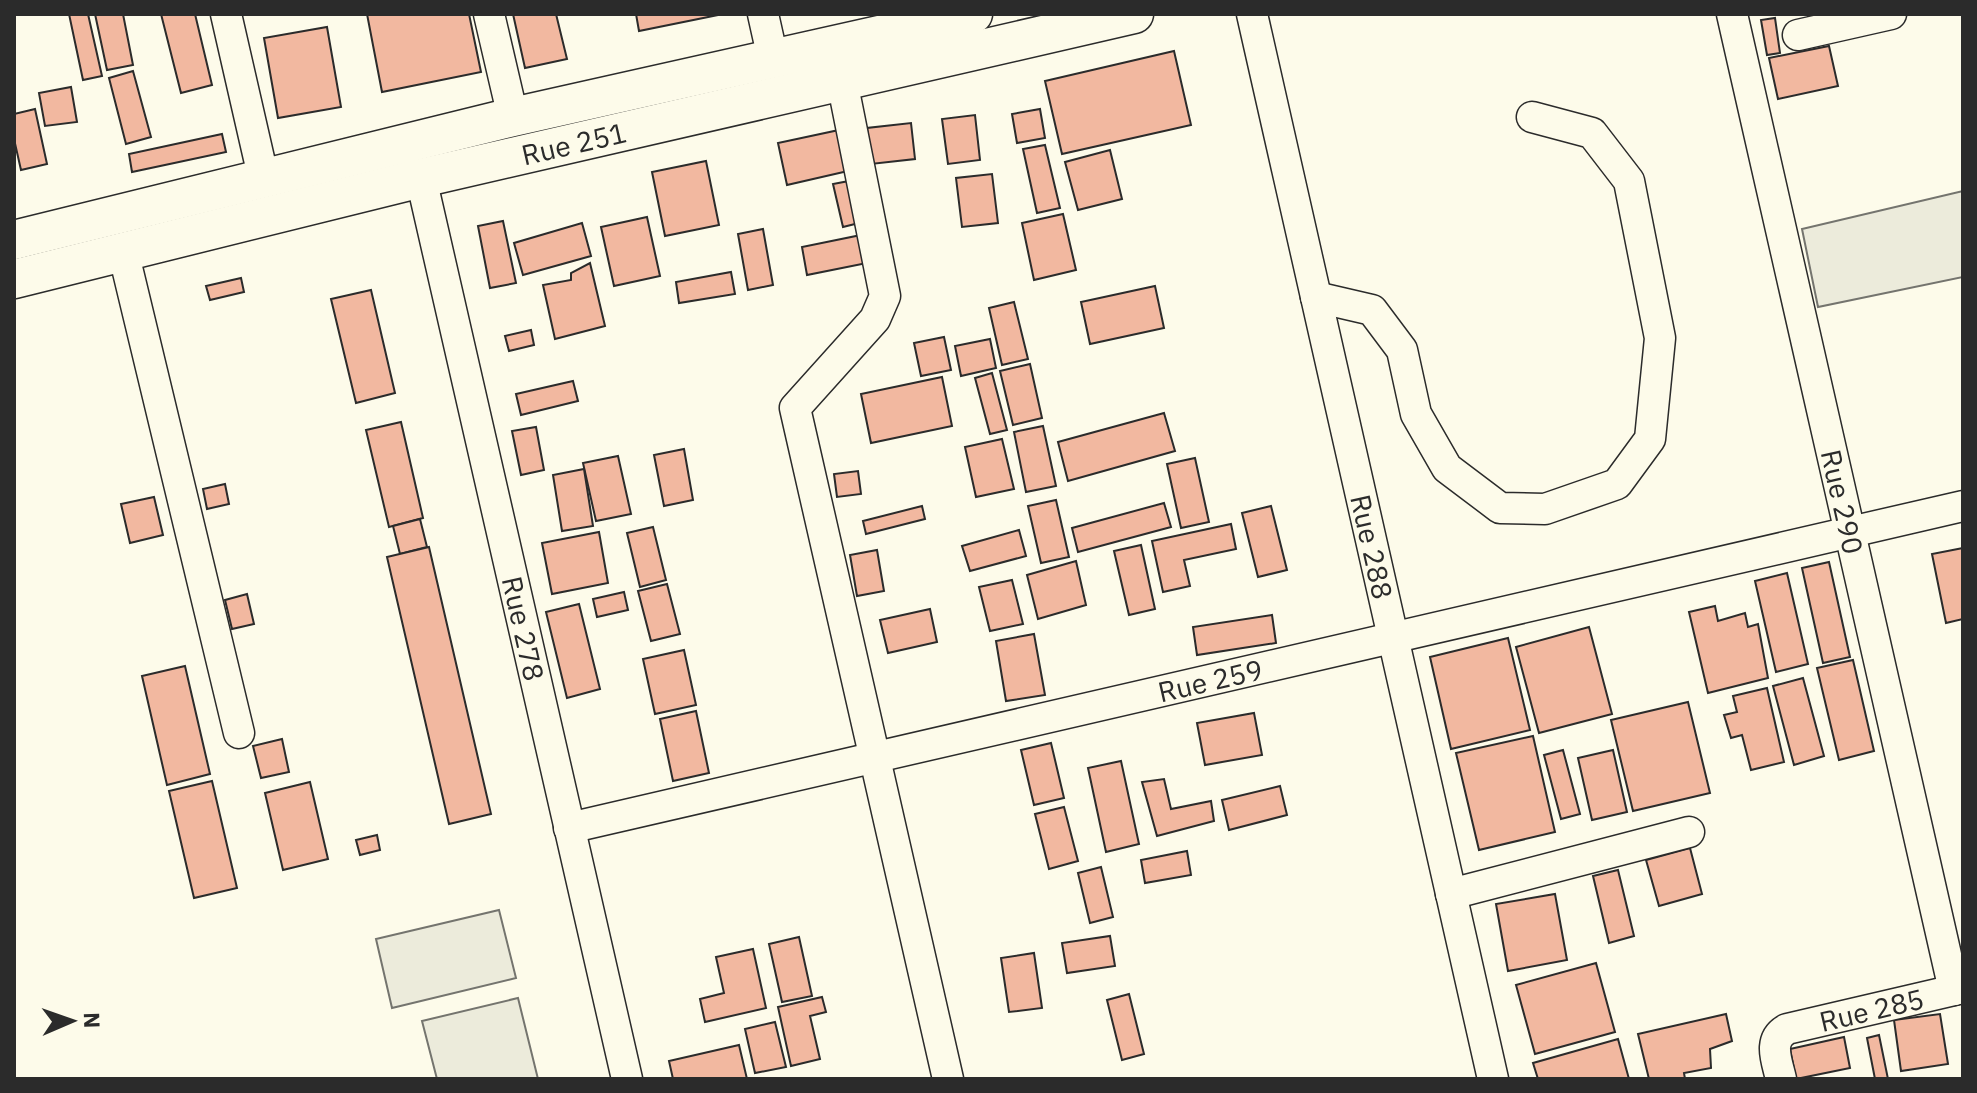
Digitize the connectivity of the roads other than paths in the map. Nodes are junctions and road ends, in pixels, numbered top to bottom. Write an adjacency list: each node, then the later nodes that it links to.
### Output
1 (226, 14): 14 (street)
2 (489, 14): 12 (street)
3 (763, 14): 10 (street)
4 (973, 14): 10 (main road, Rue 251)
5 (1134, 14): 11 (main road, Rue 251)
6 (1252, 14): 19 (street, Rue 288)
7 (1732, 14): 21 (street, Rue 290)
8 (1891, 14): 9 (street)
9 (1798, 35)
10 (773, 59): 12 (main road, Rue 251)
11 (842, 81): 15 (main road, Rue 251); 24 (street)
12 (513, 117): 14 (main road, Rue 251)
13 (1532, 117): 19 (street)
14 (263, 176): 16 (main road, Rue 251)
15 (421, 178): 17 (main road, Rue 251); 25 (street, Rue 278)
16 (14, 239): 18 (street)
17 (123, 251): 18 (main road, Rue 251); 23 (street)
18 (19, 278)
19 (1316, 297): 22 (street, Rue 288)
20 (1963, 506): 21 (street, Rue 259)
21 (1849, 532): 22 (street, Rue 259); 28 (street, Rue 290)
22 (1392, 638): 24 (street, Rue 259); 27 (street, Rue 288)
23 (239, 733)
24 (874, 757): 25 (street, Rue 259); 30 (street)
25 (569, 828): 29 (street, Rue 278)
26 (1689, 832): 27 (street)
27 (1451, 894): 31 (street, Rue 288)
28 (1958, 989): 32 (street, Rue 285)
29 (627, 1079)
30 (948, 1079)
31 (1493, 1079)
32 (1781, 1079)

